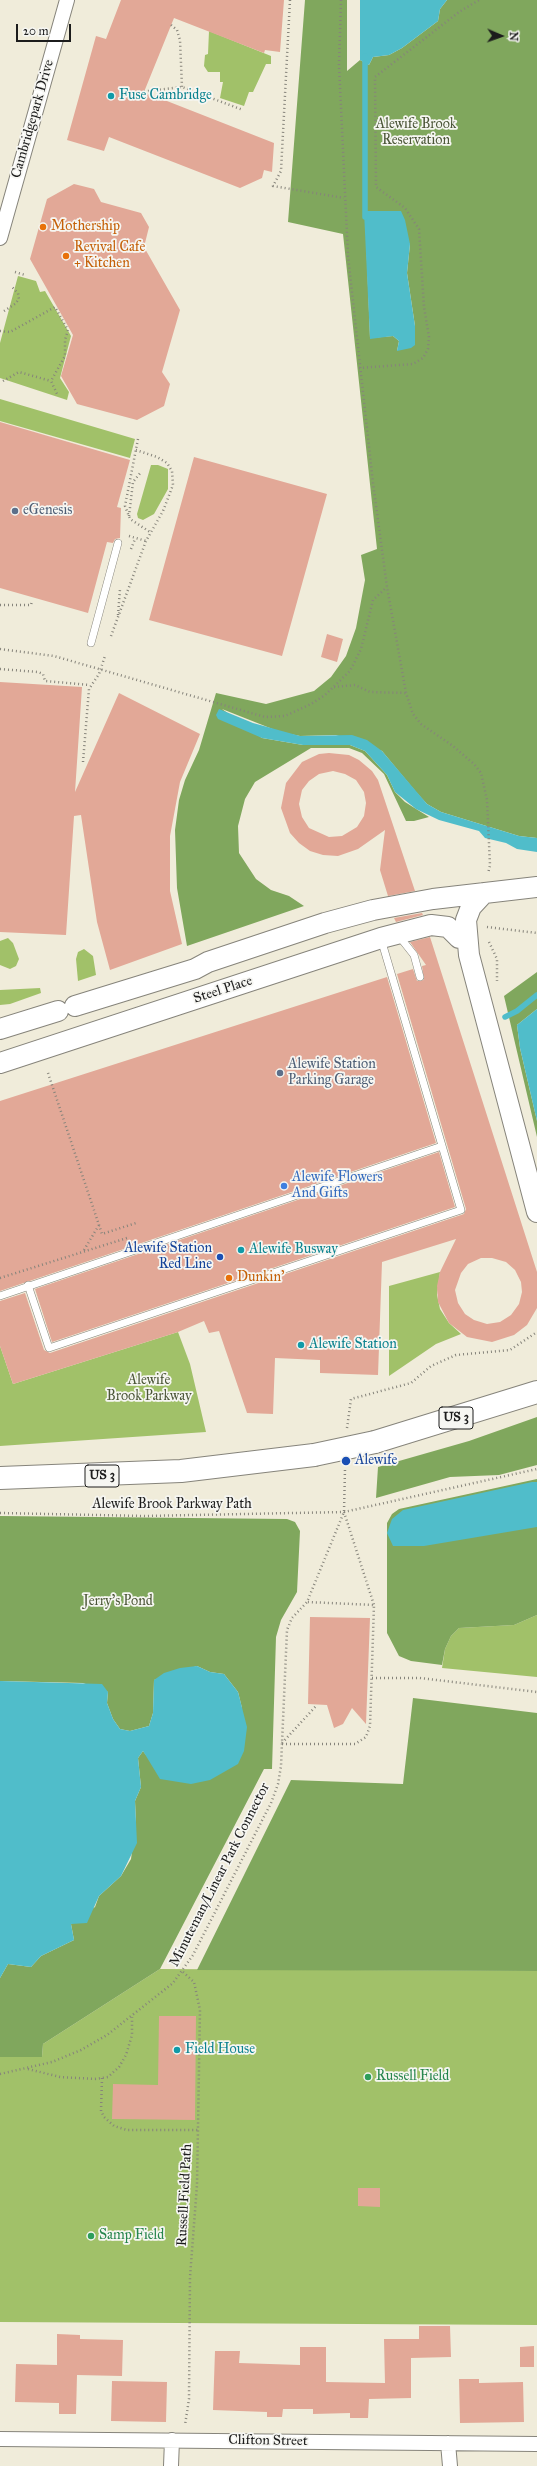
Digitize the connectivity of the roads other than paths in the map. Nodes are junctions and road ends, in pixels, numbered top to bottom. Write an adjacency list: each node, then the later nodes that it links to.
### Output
1 (67, 0): 2 (street, Cambridgepark Drive)
2 (0, 238)
3 (118, 543): 4 (lane)
4 (91, 643)
5 (537, 888): 6 (main road, Steel Place)
6 (484, 893): 9 (main road); 11 (main road, Steel Place)
7 (453, 933): 8 (main road, Steel Place); 9 (street)
8 (389, 936): 10 (lane); 12 (main road, Steel Place); 13 (lane)
9 (469, 955): 14 (main road)
10 (420, 977)
11 (0, 1029)
12 (0, 1063)
13 (442, 1146): 15 (lane); 15 (lane)
14 (537, 1212)
15 (28, 1285): 16 (lane)
16 (0, 1296)
17 (537, 1392): 18 (highway, US 3, bridge)
18 (3, 1475)
19 (0, 2439): 20 (street, Clifton Street)
20 (172, 2440): 21 (street, Clifton Street); 23 (street)
21 (448, 2443): 22 (street, Clifton Street); 24 (street)
22 (537, 2444)
23 (171, 2466)
24 (450, 2466)

